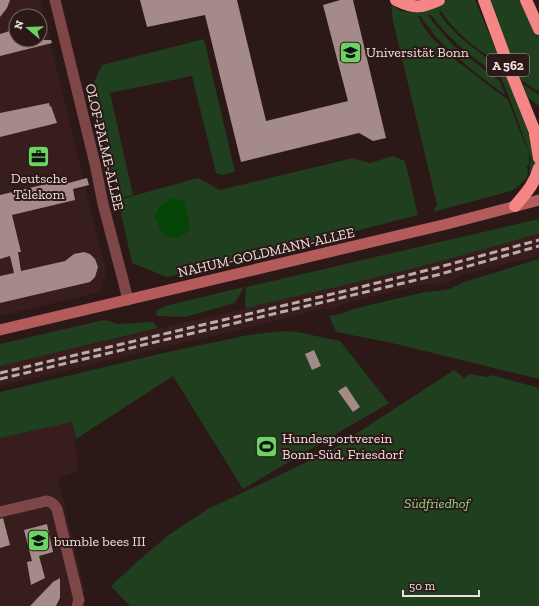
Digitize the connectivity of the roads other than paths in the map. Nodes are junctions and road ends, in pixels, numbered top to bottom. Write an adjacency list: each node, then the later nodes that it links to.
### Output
1 (54, 0): 13 (street, OLOF-PALME-ALLEE)
2 (396, 0): 3 (highway)
3 (439, 0)
4 (484, 0): 7 (highway, A 562)
5 (526, 0): 6 (highway)
6 (539, 29)
7 (534, 129): 8 (highway, A 562); 9 (highway)
8 (539, 142)
9 (539, 158)
10 (539, 168): 12 (highway)
11 (539, 200): 12 (main road, NAHUM-GOLDMANN-ALLEE)
12 (515, 206): 13 (main road, NAHUM-GOLDMANN-ALLEE)
13 (128, 300): 14 (main road, NAHUM-GOLDMANN-ALLEE)
14 (0, 330)
15 (0, 512): 16 (street)
16 (77, 606)

